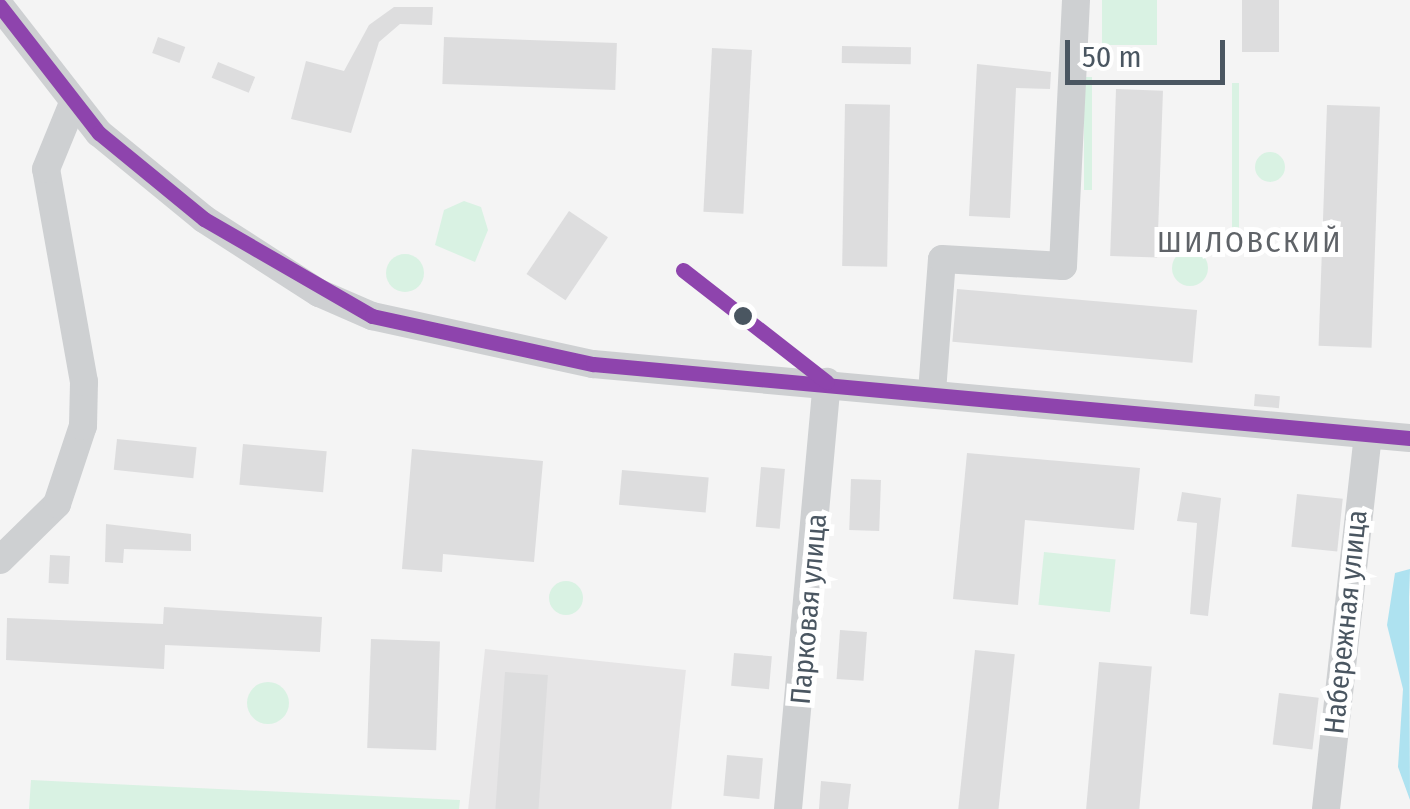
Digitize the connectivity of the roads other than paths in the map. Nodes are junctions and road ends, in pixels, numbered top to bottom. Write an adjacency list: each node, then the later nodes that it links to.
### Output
1 (1076, 0): 4 (street)
2 (0, 6): 3 (street)
3 (71, 108): 5 (street); 8 (street)
4 (932, 392): 5 (street); 6 (street)
5 (827, 395): 9 (street, Парковая улица)
6 (1368, 436): 7 (street); 10 (street, Набережная улица)
7 (1410, 438)
8 (0, 560)
9 (788, 809)
10 (1326, 809)

